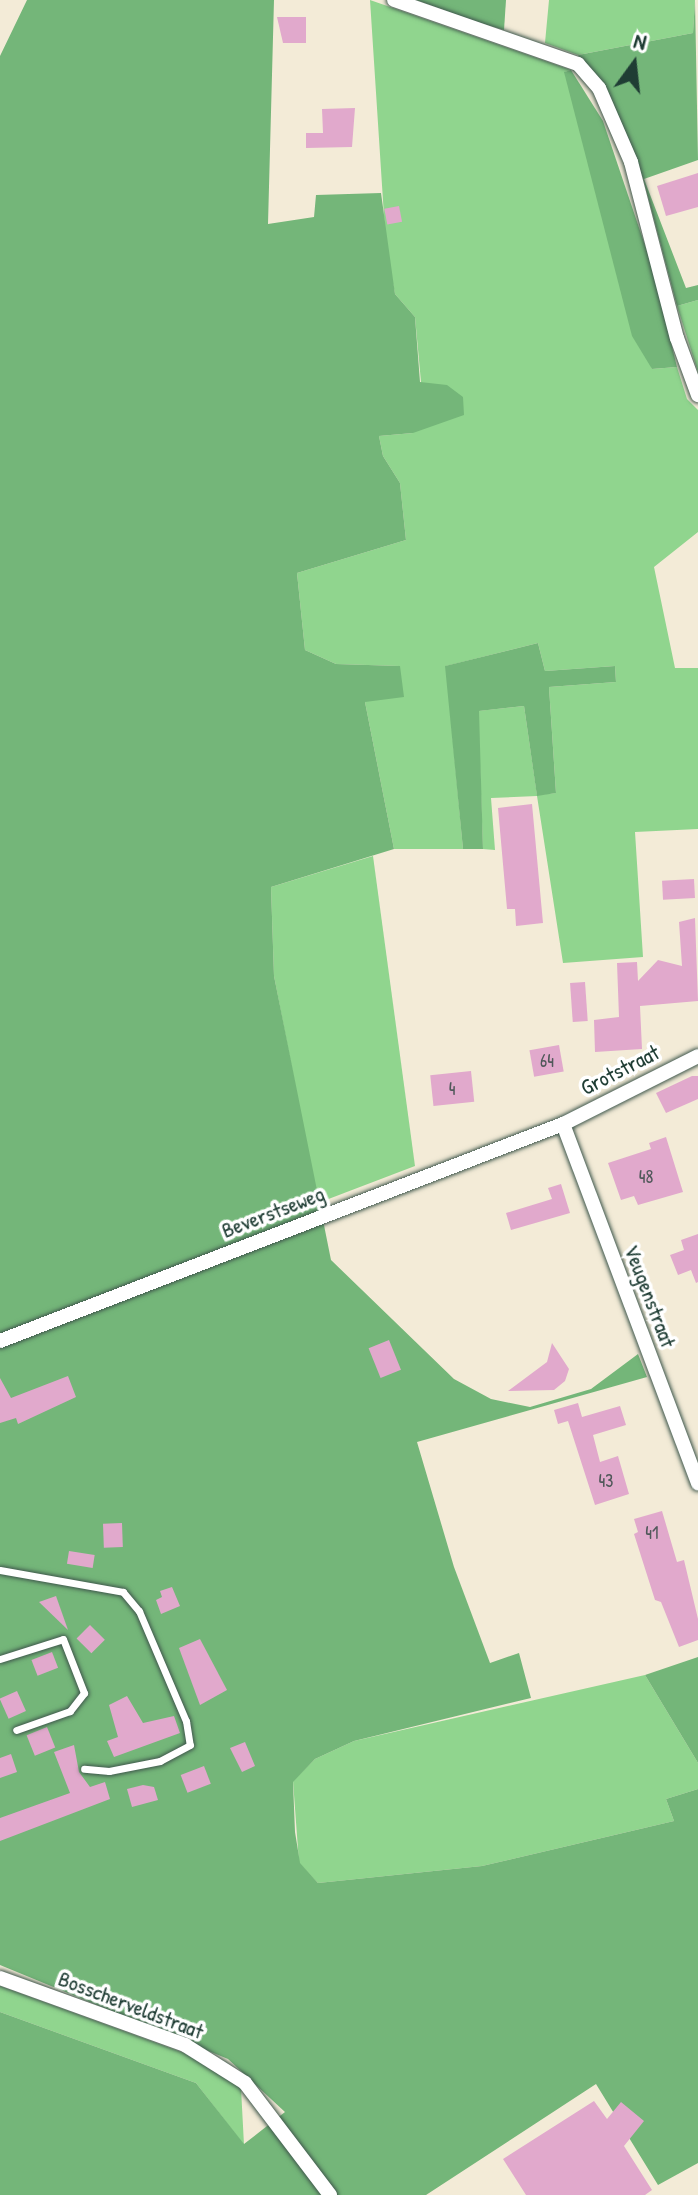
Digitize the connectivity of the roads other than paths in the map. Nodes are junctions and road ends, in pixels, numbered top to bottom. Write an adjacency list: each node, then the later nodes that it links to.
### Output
1 (394, 0): 2 (street)
2 (698, 395)
3 (698, 1056): 4 (street, Grotstraat)
4 (563, 1124): 5 (street, Beverstseweg); 6 (street, Veugenstraat)
5 (0, 1341)
6 (698, 1483)
7 (0, 1570): 10 (lane)
8 (0, 1659): 9 (lane)
9 (16, 1730)
10 (84, 1769)
11 (0, 1978): 12 (street, Bosscherveldstraat)
12 (330, 2195)

